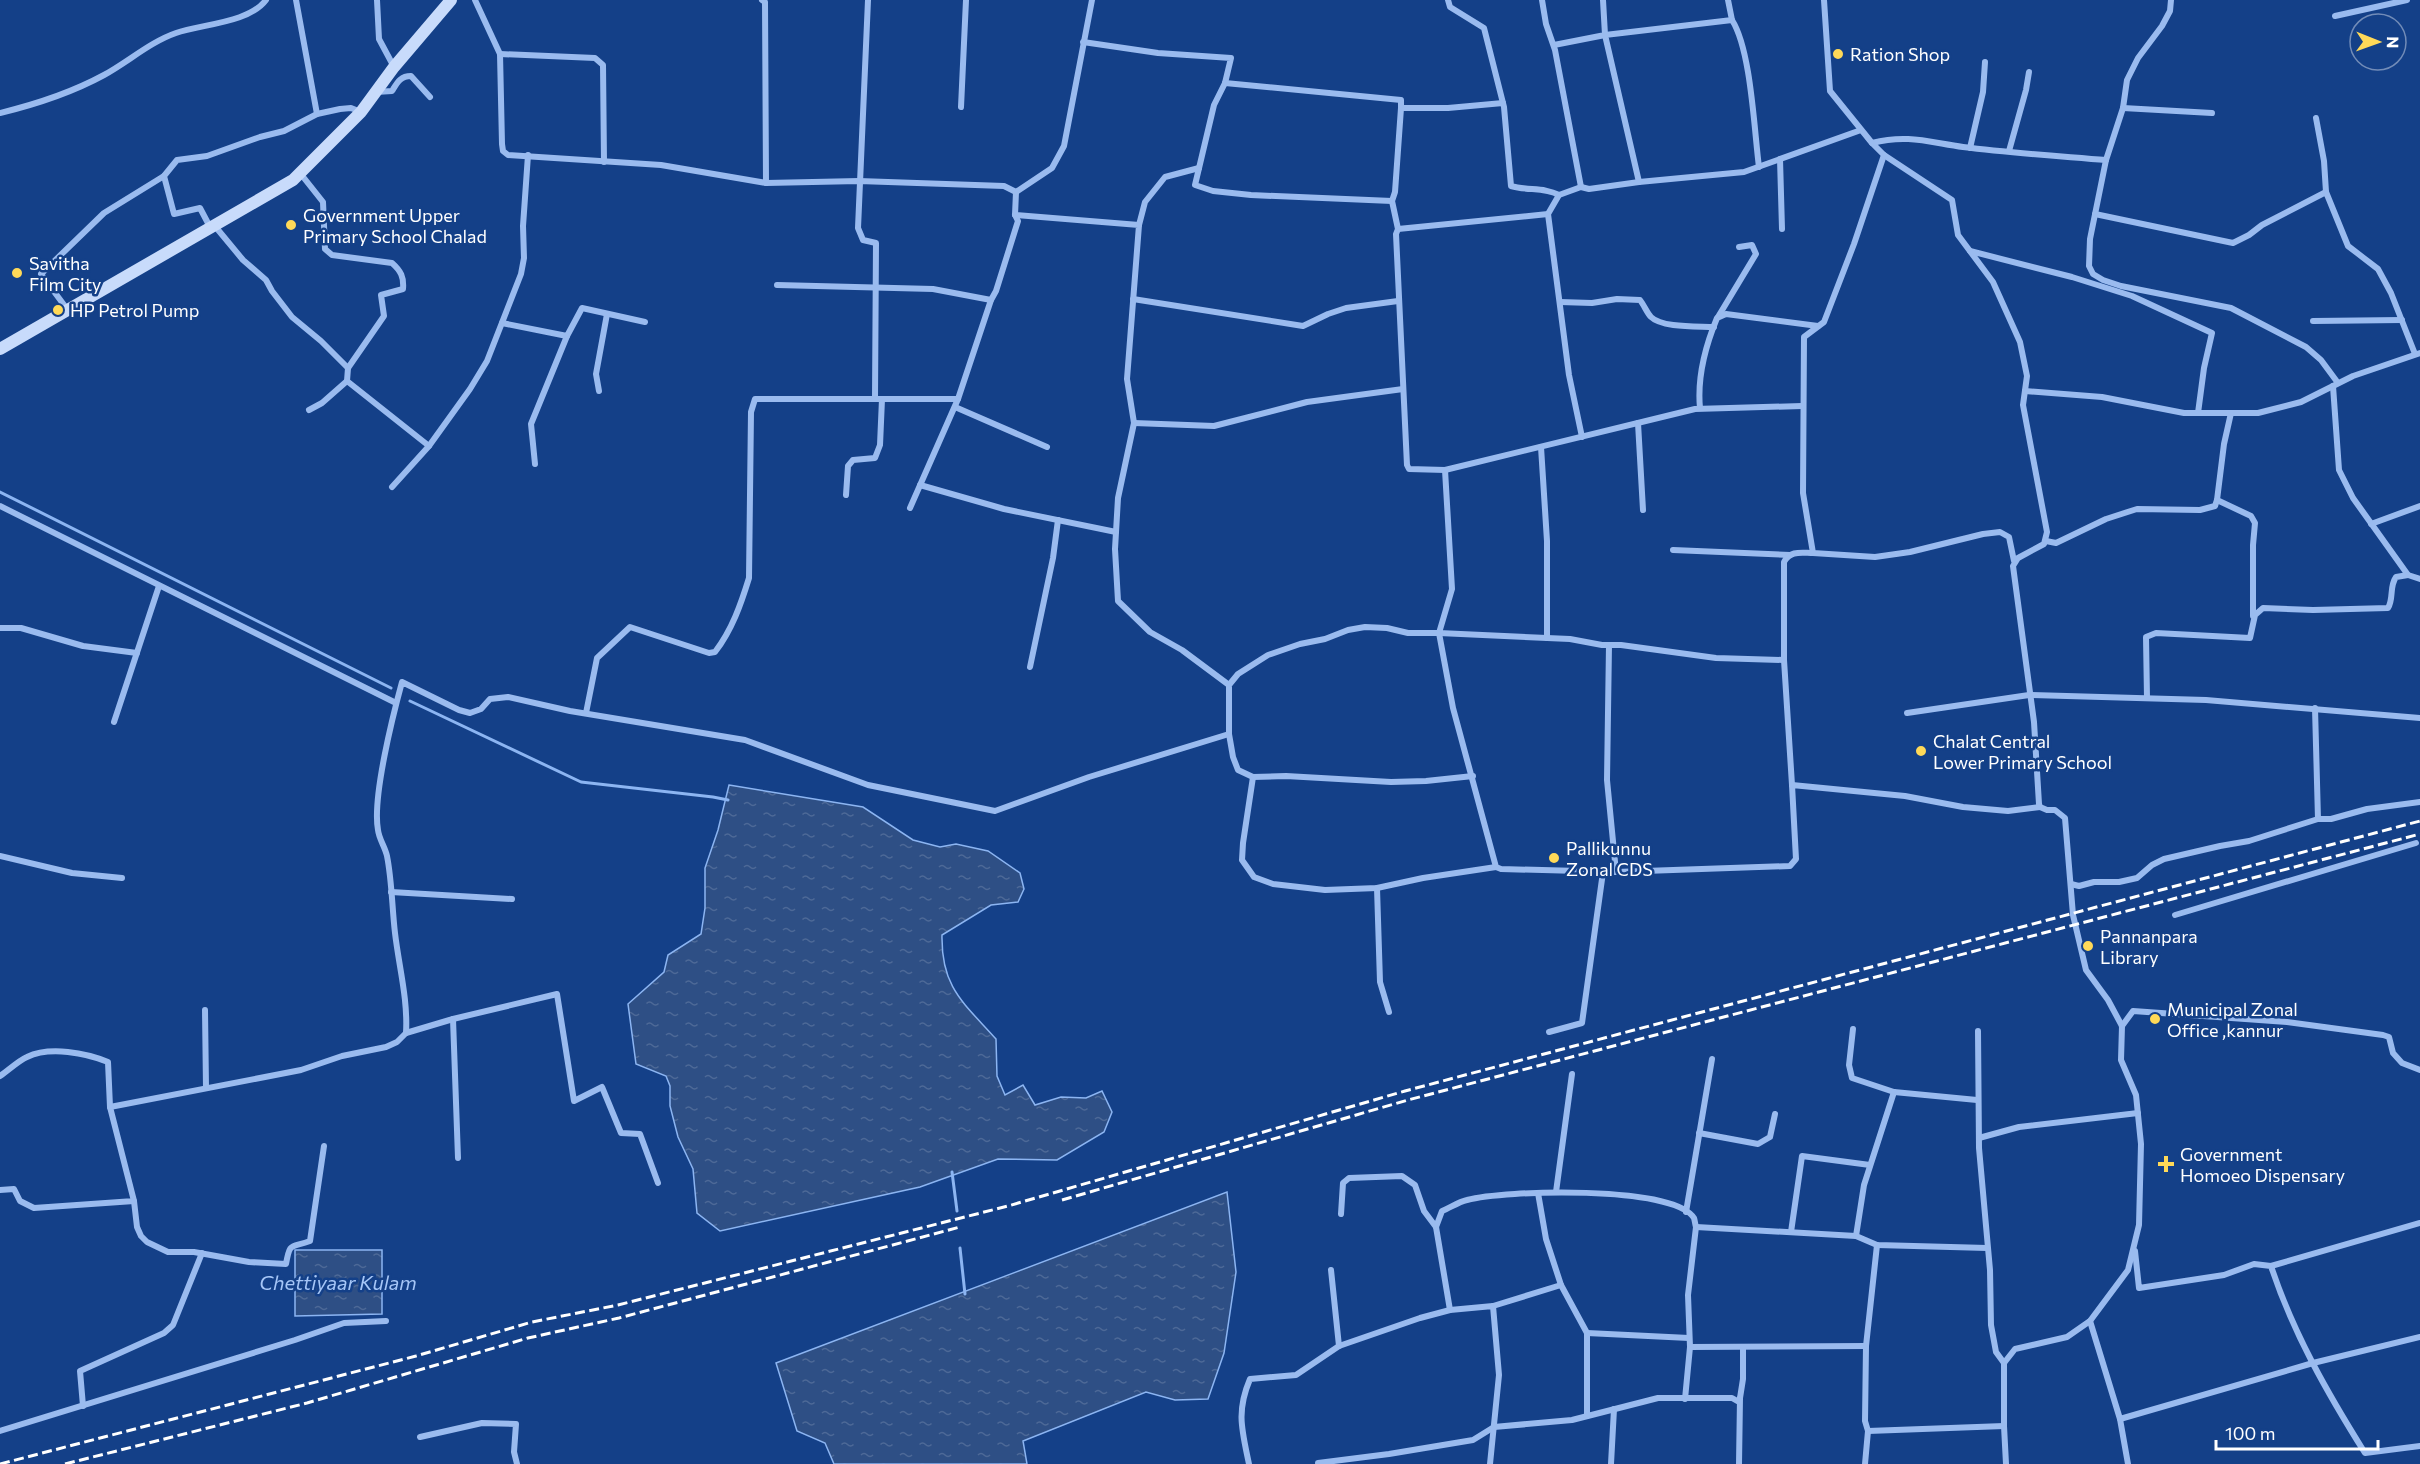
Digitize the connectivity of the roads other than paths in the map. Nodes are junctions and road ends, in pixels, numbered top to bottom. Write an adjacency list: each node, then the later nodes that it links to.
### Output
1 (266, 0): 34 (street)
2 (296, 0): 36 (street)
3 (377, 0): 24 (street)
4 (451, 0): 24 (main road)
5 (475, 0): 22 (street)
6 (762, 0): 53 (street)
7 (868, 0): 51 (street)
8 (966, 0): 30 (street)
9 (1092, 0): 20 (street)
10 (1448, 0): 29 (street)
11 (1542, 0): 21 (street)
12 (1603, 0): 19 (street)
13 (1728, 0): 18 (street)
14 (1824, 0): 38 (street)
15 (2171, 0): 32 (street)
16 (2406, 0): 17 (street)
17 (2335, 16)
18 (1732, 20): 19 (street); 47 (street)
19 (1605, 35): 21 (street); 52 (street)
20 (1083, 42): 26 (street); 55 (street)
21 (1554, 45): 54 (street)
22 (500, 54): 42 (street); 46 (street)
23 (1985, 62): 40 (street)
24 (394, 67): 27 (main road)
25 (2029, 72): 41 (street)
26 (1225, 83): 31 (street); 48 (street)
27 (376, 92): 28 (street); 33 (main road)
28 (430, 97)
29 (1503, 103): 31 (street); 57 (street)
30 (961, 107)
31 (1401, 108): 58 (street)
32 (2122, 108): 35 (street); 45 (street)
33 (361, 112): 36 (street); 49 (main road)
34 (0, 113)
35 (2212, 113)
36 (317, 114): 50 (street)
37 (2316, 118): 56 (street)
38 (1861, 130): 39 (street); 44 (street)
39 (1872, 143): 40 (street); 43 (street)
40 (1970, 148): 41 (street)
41 (2009, 151): 45 (street)
42 (528, 155): 46 (street); 80 (street)
43 (1884, 155): 67 (street); 81 (street)
44 (1780, 159): 47 (street); 65 (street)
45 (2106, 160): 60 (street)
46 (604, 162): 53 (street)
47 (1759, 167): 52 (street)
48 (1199, 168): 58 (street); 62 (street)
49 (300, 173): 63 (main road); 86 (street)
50 (164, 176): 63 (street); 74 (street)
51 (859, 182): 53 (street); 55 (street); 69 (street)
52 (1639, 182): 54 (street)
53 (766, 183)
54 (1581, 186): 57 (street)
55 (1016, 192): 61 (street)
56 (2326, 192): 60 (street); 77 (street)
57 (1559, 195): 59 (street)
58 (1392, 201): 64 (street)
59 (1548, 214): 64 (street); 73 (street)
60 (2095, 214): 88 (street)
61 (1016, 215): 62 (street); 71 (street)
62 (1139, 225): 70 (street)
63 (212, 226): 74 (main road); 86 (street)
64 (1398, 229): 72 (street)
65 (1782, 229)
66 (1739, 247): 76 (street)
67 (1970, 250): 91 (street); 98 (street)
68 (777, 285): 69 (street)
69 (878, 288): 71 (street); 92 (street)
70 (1133, 299): 72 (street); 100 (street)
71 (991, 300): 93 (street)
72 (1398, 301): 89 (street)
73 (1560, 302): 82 (street); 102 (street)
74 (67, 309): 84 (main road)
75 (607, 314): 79 (street); 83 (street); 90 (street)
76 (1717, 318): 81 (street); 82 (street)
77 (2402, 320): 78 (street); 85 (street)
78 (2313, 321)
79 (645, 322)
80 (502, 323): 83 (street); 103 (street)
81 (1818, 326): 95 (street)
82 (1713, 327): 96 (street)
83 (567, 336): 106 (street)
84 (0, 348)
85 (2418, 354): 88 (street)
86 (348, 369): 87 (street)
87 (348, 381): 97 (street); 103 (street)
88 (2335, 385): 99 (street); 117 (street)
89 (1403, 389): 100 (street); 107 (street)
90 (599, 391)
91 (2025, 391): 98 (street); 119 (street)
92 (879, 399): 93 (street); 110 (street); 140 (street)
93 (958, 399): 94 (street)
94 (955, 406): 104 (street); 108 (street)
95 (1802, 406): 96 (street); 121 (street)
96 (1700, 408): 101 (street)
97 (309, 410)
98 (2198, 413): 99 (street)
99 (2230, 413): 111 (street)
100 (1134, 423): 118 (street)
101 (1638, 423): 102 (street); 115 (street)
102 (1582, 437): 105 (street)
103 (429, 446): 109 (street)
104 (1047, 447)
105 (1541, 447): 107 (street); 130 (street)
106 (535, 464)
107 (1445, 470): 129 (street)
108 (920, 485): 114 (street); 116 (street)
109 (392, 487)
110 (846, 495)
111 (2217, 500): 119 (street); 127 (street)
112 (0, 506): 126 (street)
113 (2420, 506): 117 (street)
114 (910, 508)
115 (1643, 510)
116 (1058, 520): 118 (street); 134 (street)
117 (2371, 524): 124 (street)
118 (1116, 532): 135 (street)
119 (2046, 541): 123 (street)
120 (1673, 550): 122 (street)
121 (1812, 553): 122 (street); 123 (street)
122 (1791, 555): 133 (street)
123 (2014, 561): 136 (street)
124 (2408, 575): 125 (street); 127 (street)
125 (2420, 581)
126 (159, 586): 132 (street); 138 (street)
127 (2253, 623): 137 (street)
128 (0, 628): 132 (street)
129 (1439, 633): 130 (street); 135 (street); 145 (street)
130 (1547, 638): 131 (street)
131 (1609, 645): 133 (street); 155 (street)
132 (137, 653): 143 (street)
133 (1784, 660): 147 (street)
134 (1030, 667)
135 (1229, 685): 144 (street)
136 (2029, 695): 137 (street); 141 (street); 149 (street)
137 (2147, 698): 139 (street)
138 (396, 704): 140 (street); 159 (street)
139 (2315, 708): 142 (street); 150 (street)
140 (586, 713): 144 (street)
141 (1907, 713)
142 (2420, 718)
143 (114, 722)
144 (1229, 734): 146 (street)
145 (1473, 776): 146 (street); 153 (street)
146 (1253, 777): 158 (street)
147 (1792, 785): 149 (street); 155 (street)
148 (2420, 802): 150 (street)
149 (2040, 807): 157 (street)
150 (2318, 819): 157 (street)
151 (2416, 843): 161 (street)
152 (0, 856): 156 (street)
153 (1496, 867): 154 (street); 158 (street)
154 (1603, 872): 155 (street); 168 (street)
155 (1616, 872)
156 (122, 878)
157 (2071, 884): 165 (street)
158 (1377, 888): 163 (street)
159 (391, 892): 160 (street); 169 (street)
160 (512, 899)
161 (2175, 915)
162 (205, 1010): 174 (street)
163 (1389, 1012)
164 (453, 1018): 169 (street); 183 (street); 185 (street)
165 (2122, 1026): 171 (street); 178 (street)
166 (1853, 1029): 175 (street)
167 (1978, 1031): 176 (street)
168 (1550, 1032)
169 (406, 1033): 174 (street)
170 (1712, 1059): 180 (street)
171 (2420, 1070)
172 (1572, 1074): 187 (street)
173 (0, 1076): 177 (street)
174 (206, 1088): 177 (street)
175 (1894, 1092): 176 (street); 184 (street)
176 (1977, 1100): 181 (street)
177 (111, 1107): 189 (street)
178 (2138, 1113): 181 (street); 197 (street)
179 (1775, 1114): 180 (street)
180 (1699, 1133): 190 (street)
181 (1979, 1138): 199 (street)
182 (324, 1146): 200 (street)
183 (458, 1158)
184 (1870, 1165): 195 (street); 196 (street)
185 (658, 1183)
186 (0, 1190): 189 (street)
187 (1556, 1192): 188 (street); 190 (street)
188 (1538, 1193): 193 (street); 203 (street)
189 (134, 1201): 200 (street)
190 (1686, 1212): 194 (street)
191 (1341, 1214): 193 (street)
192 (2420, 1223): 201 (street)
193 (1436, 1227): 205 (street)
194 (1696, 1227): 195 (street); 210 (street)
195 (1791, 1232): 196 (street)
196 (1856, 1236): 198 (street)
197 (2134, 1244): 201 (street); 207 (street)
198 (1877, 1245): 199 (street); 212 (street)
199 (1987, 1248): 215 (street)
200 (202, 1253): 219 (street)
201 (2271, 1266): 216 (street)
202 (1331, 1270): 211 (street)
203 (1561, 1285): 204 (street); 208 (street)
204 (1493, 1306): 205 (street); 224 (street)
205 (1450, 1310): 211 (street)
206 (386, 1321): 219 (street)
207 (2090, 1321): 215 (street); 222 (street)
208 (1587, 1333): 210 (street); 221 (street)
209 (2420, 1337): 216 (street)
210 (1689, 1338): 213 (street)
211 (1339, 1346): 231 (street)
212 (1866, 1346): 214 (street); 226 (street)
213 (1690, 1347): 214 (street); 218 (street)
214 (1743, 1348): 217 (street)
215 (2004, 1363): 223 (street)
216 (2313, 1363): 222 (street); 228 (street)
217 (1740, 1398): 218 (street); 234 (street)
218 (1685, 1399): 220 (street)
219 (82, 1406): 225 (street)
220 (1614, 1409): 221 (street); 233 (street)
221 (1587, 1416): 224 (street)
222 (2120, 1419): 237 (street)
223 (2004, 1426): 226 (street); 236 (street)
224 (1494, 1427): 229 (street); 232 (street)
225 (0, 1431)
226 (1868, 1431): 235 (street)
227 (420, 1437): 230 (street)
228 (2420, 1446)
229 (1318, 1463)
230 (517, 1464)
231 (1249, 1464)
232 (1490, 1464)
233 (1611, 1464)
234 (1739, 1464)
235 (1865, 1464)
236 (2007, 1464)
237 (2128, 1464)

